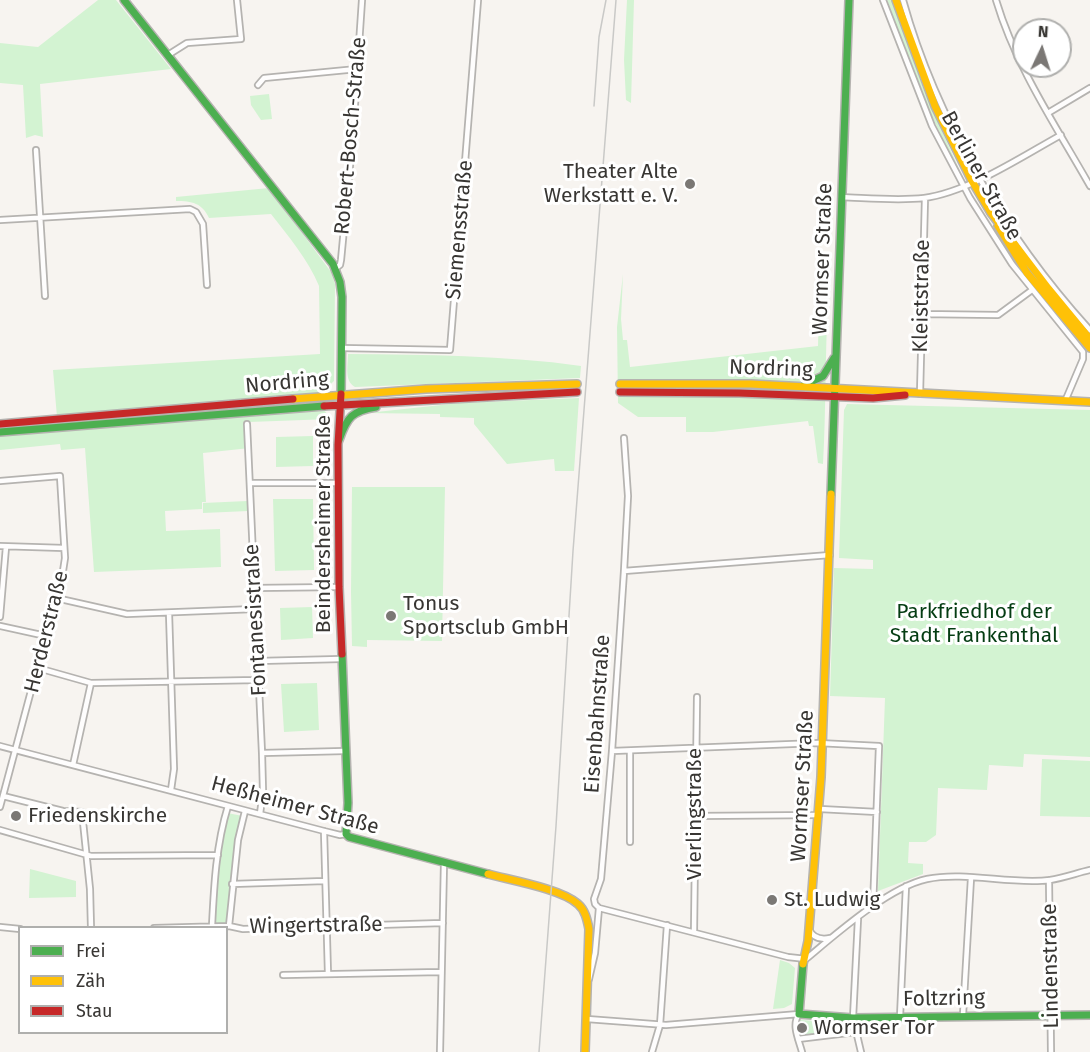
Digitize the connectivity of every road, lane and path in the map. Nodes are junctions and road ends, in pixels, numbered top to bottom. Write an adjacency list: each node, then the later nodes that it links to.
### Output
1 (124, 0): 10 (main road, Beindersheimer Straße)
2 (237, 0): 10 (street)
3 (362, 0): 11 (street, Robert-Bosch-Straße)
4 (478, 0): 33 (street, Siemensstraße)
5 (849, 0): 21 (main road, Wormser Straße)
6 (883, 0): 19 (street, Berliner Straße)
7 (896, 0): 18 (main road, Berliner Straße)
8 (903, 0): 17 (street, Berliner Straße)
9 (996, 0): 14 (street)
10 (168, 55): 26 (main road, Beindersheimer Straße)
11 (357, 69): 12 (street); 26 (street, Robert-Bosch-Straße)
12 (258, 85)
13 (1090, 88): 14 (street)
14 (1048, 112): 15 (street)
15 (1061, 135): 17 (street); 20 (street)
16 (36, 150): 23 (street)
17 (980, 178): 18 (street); 31 (street, Berliner Straße)
18 (972, 182): 19 (street); 25 (main road, Berliner Straße)
19 (964, 186): 22 (street); 28 (street, Berliner Straße)
20 (1090, 186)
21 (841, 197): 22 (street); 35 (main road, Wormser Straße)
22 (925, 198): 30 (street, Kleiststraße)
23 (40, 218): 24 (street); 27 (street); 29 (street)
24 (0, 220)
25 (996, 221): 32 (main road, Berliner Straße); 34 (main road, Berliner Straße)
26 (335, 269): 33 (main road, Beindersheimer Straße)
27 (207, 285)
28 (1032, 290): 30 (street); 34 (street, Berliner Straße)
29 (45, 296)
30 (921, 314): 38 (street, Kleiststraße)
31 (1090, 330)
32 (1090, 339)
33 (341, 348): 39 (main road, Beindersheimer Straße)
34 (1086, 349): 41 (street)
35 (836, 355): 36 (main road); 37 (main road, Wormser Straße)
36 (798, 386): 37 (main road, Nordring); 37 (main road, Nordring)
37 (835, 392): 38 (main road, Nordring); 55 (main road, Wormser Straße)
38 (920, 394): 41 (main road, Nordring)
39 (340, 396): 40 (main road, Nordring); 43 (main road, Beindersheimer Straße); 44 (main road, Nordring)
40 (432, 399): 43 (main road, Nordring); 48 (main road, Nordring)
41 (1066, 399): 42 (main road, Nordring)
42 (1090, 400)
43 (339, 404): 46 (main road, Nordring); 48 (main road, Beindersheimer Straße)
44 (0, 424)
45 (247, 424): 50 (street, Fontanesistraße)
46 (0, 432)
47 (624, 438): 56 (street, Eisenbahnstraße)
48 (338, 445): 51 (main road, Beindersheimer Straße)
49 (0, 481): 54 (street, Herderstraße)
50 (250, 483): 51 (street); 58 (street, Fontanesistraße)
51 (339, 483): 57 (main road, Beindersheimer Straße)
52 (0, 546): 53 (street)
53 (6, 546): 54 (street); 62 (street)
54 (64, 548): 59 (street, Herderstraße)
55 (830, 555): 56 (street); 72 (main road, Wormser Straße)
56 (624, 571): 77 (street, Eisenbahnstraße)
57 (339, 587): 58 (street); 65 (main road, Beindersheimer Straße)
58 (254, 588): 60 (street, Fontanesistraße)
59 (56, 598): 61 (street); 64 (street, Herderstraße)
60 (255, 609): 61 (street); 66 (street, Fontanesistraße)
61 (169, 613): 69 (street)
62 (0, 617)
63 (0, 626): 64 (street)
64 (46, 636): 67 (street, Herderstraße)
65 (341, 659): 66 (street); 76 (main road, Beindersheimer Straße)
66 (258, 661): 68 (street, Fontanesistraße)
67 (38, 668): 70 (street); 75 (street, Herderstraße)
68 (258, 680): 69 (street); 79 (street, Fontanesistraße)
69 (171, 681): 70 (street); 81 (street)
70 (92, 683): 80 (street)
71 (697, 697): 74 (street, Vierlingstraße)
72 (823, 743): 74 (street); 86 (main road, Wormser Straße); 87 (street)
73 (0, 746): 75 (street, Heßheimer Straße)
74 (696, 748): 78 (street); 89 (street, Vierlingstraße)
75 (16, 750): 80 (street, Heßheimer Straße); 82 (street, Herderstraße)
76 (345, 751): 79 (street); 92 (main road, Beindersheimer Straße)
77 (612, 751): 78 (street); 104 (street, Eisenbahnstraße)
78 (630, 751): 93 (street)
79 (262, 753): 88 (street, Fontanesistraße)
80 (73, 765): 81 (street, Heßheimer Straße)
81 (171, 790): 83 (street, Heßheimer Straße)
82 (2, 796): 84 (street, Herderstraße); 94 (street)
83 (228, 806): 85 (street, Heßheimer Straße); 95 (street)
84 (0, 807)
85 (245, 811): 88 (street, Heßheimer Straße); 101 (street)
86 (819, 812): 87 (street); 89 (street); 115 (main road, Wormser Straße)
87 (876, 812): 105 (street)
88 (260, 814): 91 (street, Heßheimer Straße)
89 (696, 816): 116 (street, Vierlingstraße)
90 (0, 830): 94 (street)
91 (324, 831): 92 (street, Heßheimer Straße); 100 (street)
92 (346, 834): 96 (main road, Heßheimer Straße)
93 (630, 842)
94 (86, 855): 95 (street); 109 (street)
95 (218, 855): 110 (street)
96 (444, 863): 103 (main road, Heßheimer Straße); 107 (street)
97 (1090, 870): 99 (street)
98 (971, 878): 99 (street); 102 (street); 124 (street)
99 (1049, 880): 125 (street, Lindenstraße)
100 (325, 881): 101 (street); 113 (street)
101 (232, 884): 111 (street)
102 (906, 886): 105 (street); 127 (street)
103 (580, 905): 122 (main road, Eisenbahnstraße)
104 (599, 908): 108 (street); 122 (street, Eisenbahnstraße)
105 (873, 908): 106 (street)
106 (858, 919): 117 (street); 128 (street)
107 (442, 923): 113 (street, Wingertstraße); 119 (street)
108 (667, 925): 116 (street); 130 (street)
109 (91, 926)
110 (212, 926): 111 (street, Wingertstraße)
111 (229, 926): 113 (street, Wingertstraße)
112 (0, 927): 114 (street)
113 (327, 927): 120 (street)
114 (18, 929)
115 (809, 929): 117 (street); 118 (main road, Wormser Straße)
116 (694, 932): 118 (street)
117 (832, 938): 118 (street)
118 (806, 959): 123 (main road, Wormser Straße)
119 (441, 972): 120 (street); 133 (street)
120 (328, 974): 121 (street)
121 (283, 975)
122 (587, 987): 129 (main road, Eisenbahnstraße)
123 (799, 1014): 128 (main road, Foltzring); 130 (street); 132 (street, Wormser Straße)
124 (963, 1015): 125 (main road, Foltzring); 127 (main road, Foltzring)
125 (1052, 1015): 126 (main road, Foltzring); 138 (street, Lindenstraße)
126 (1090, 1015)
127 (900, 1017): 128 (main road, Foltzring)
128 (853, 1018): 131 (street)
129 (587, 1019): 130 (street); 134 (main road, Eisenbahnstraße)
130 (660, 1025): 135 (street)
131 (856, 1032): 132 (street); 137 (street)
132 (798, 1039): 136 (street, Wormser Straße)
133 (440, 1052)
134 (585, 1052)
135 (652, 1052)
136 (802, 1052)
137 (861, 1052)
138 (1051, 1052)

